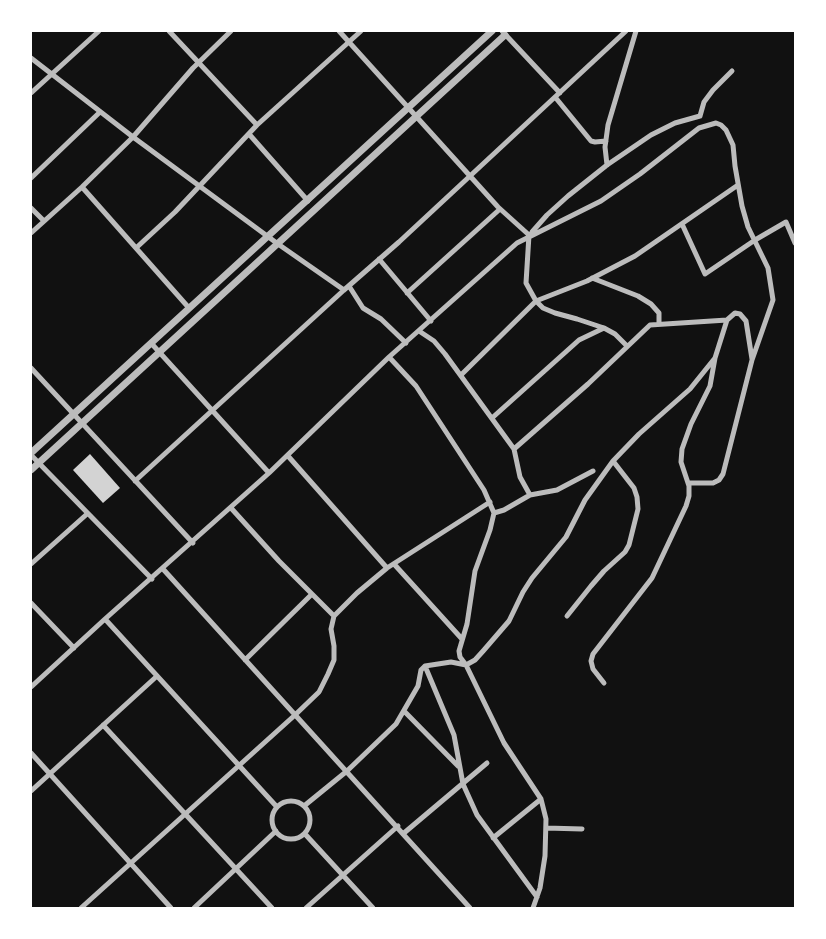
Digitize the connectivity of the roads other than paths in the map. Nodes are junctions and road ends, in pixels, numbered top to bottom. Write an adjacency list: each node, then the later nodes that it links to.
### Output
1 (99, 31): 14 (street)
2 (169, 31): 12 (street)
3 (231, 31): 12 (street)
4 (339, 31): 10 (street)
5 (361, 31): 10 (street)
6 (492, 31): 17 (street)
7 (626, 31): 16 (street)
8 (636, 31): 25 (street)
9 (505, 32): 16 (street); 19 (street)
10 (349, 42): 17 (street); 21 (street)
11 (31, 58): 14 (street)
12 (198, 62): 21 (street); 24 (street)
13 (732, 71): 20 (street)
14 (52, 74): 15 (street); 18 (street)
15 (31, 93)
16 (557, 95): 25 (street); 27 (street)
17 (409, 108): 19 (street); 32 (street)
18 (100, 112): 24 (street); 28 (street)
19 (416, 116): 27 (street); 42 (street)
20 (700, 116): 22 (street); 26 (street)
21 (257, 124): 23 (street)
22 (708, 124): 29 (street); 38 (street)
23 (249, 134): 30 (street); 32 (street)
24 (133, 137): 30 (street); 31 (street)
25 (606, 141): 26 (street)
26 (607, 165): 38 (street)
27 (470, 175): 34 (street); 44 (street)
28 (31, 178)
29 (738, 185): 36 (street); 40 (street)
30 (200, 186): 39 (street); 43 (street)
31 (82, 187): 35 (street); 43 (street)
32 (308, 201): 39 (street)
33 (31, 208): 35 (street)
34 (500, 209): 38 (street); 48 (street)
35 (44, 221): 37 (street)
36 (682, 224): 40 (street); 45 (street)
37 (31, 233)
38 (529, 236): 49 (street); 52 (street)
39 (268, 237): 42 (street); 50 (street)
40 (755, 240): 41 (street); 62 (street)
41 (795, 243)
42 (278, 244): 47 (street); 59 (street)
43 (136, 248): 50 (street)
44 (379, 259): 46 (street); 48 (street)
45 (592, 278): 49 (street); 53 (street)
46 (349, 286): 47 (street); 57 (street)
47 (344, 290): 65 (street)
48 (407, 293): 52 (street)
49 (536, 301): 54 (street); 64 (street)
50 (189, 308): 56 (street)
51 (727, 320): 53 (street); 61 (street); 62 (street)
52 (431, 321): 55 (street)
53 (659, 323): 58 (street)
54 (604, 328): 58 (street); 67 (street)
55 (419, 331): 57 (street); 64 (street)
56 (151, 343): 59 (street); 66 (street)
57 (406, 343): 60 (street)
58 (627, 346): 69 (street)
59 (159, 352): 65 (street); 68 (street)
60 (390, 357): 71 (street); 80 (street)
61 (715, 358): 72 (street); 78 (street)
62 (752, 360): 78 (street)
63 (31, 368): 66 (street)
64 (461, 375): 67 (street)
65 (212, 410): 76 (street); 77 (street)
66 (73, 414): 68 (street); 70 (street)
67 (492, 418): 69 (street)
68 (81, 423): 73 (street); 77 (street)
69 (514, 449): 79 (street)
70 (31, 454): 73 (street)
71 (288, 456): 76 (street); 87 (street)
72 (613, 461): 93 (street); 98 (street)
73 (39, 463): 74 (street); 83 (street)
74 (31, 470)
75 (593, 471): 79 (street)
76 (269, 473): 81 (street)
77 (135, 481): 84 (street)
78 (688, 483): 101 (street)
79 (530, 495): 82 (street)
80 (490, 502): 82 (street); 86 (street)
81 (231, 508): 84 (street); 90 (street)
82 (494, 513): 95 (street)
83 (87, 514): 85 (street); 89 (street)
84 (192, 542): 88 (street)
85 (31, 564)
86 (394, 564): 87 (street); 95 (street)
87 (387, 568): 92 (street)
88 (163, 569): 89 (street); 97 (street)
89 (152, 579): 94 (street)
90 (312, 594): 92 (street); 97 (street)
91 (31, 603): 96 (street)
92 (334, 616): 104 (street)
93 (567, 616)
94 (105, 619): 96 (street); 100 (street)
95 (462, 639): 98 (street)
96 (74, 648): 102 (street)
97 (246, 660): 104 (street)
98 (466, 665): 99 (street); 114 (street)
99 (424, 666): 103 (street); 109 (street)
100 (157, 676): 105 (street); 108 (street)
101 (604, 683)
102 (31, 687)
103 (404, 711): 109 (street); 110 (street)
104 (295, 715): 108 (street); 110 (street)
105 (103, 725): 111 (street); 117 (street)
106 (31, 753): 111 (street)
107 (487, 763): 112 (street)
108 (239, 765): 116 (street); 117 (street)
109 (459, 766): 112 (street)
110 (347, 771): 115 (street); 118 (street)
111 (50, 774): 113 (street); 125 (street)
112 (463, 784): 122 (street); 124 (street)
113 (31, 791)
114 (541, 799): 119 (street); 124 (street)
115 (304, 806): 116 (street); 123 (street)
116 (277, 807): 121 (street)
117 (185, 814): 125 (street); 126 (street)
118 (398, 826): 122 (street); 127 (street)
119 (546, 828): 120 (street); 128 (street)
120 (582, 829)
121 (276, 831): 123 (street); 126 (street)
122 (404, 833): 135 (street)
123 (305, 834): 127 (street)
124 (493, 838): 128 (street)
125 (130, 863): 129 (street); 130 (street)
126 (236, 868): 131 (street); 132 (street)
127 (343, 875): 133 (street); 134 (street)
128 (537, 897): 136 (street)
129 (81, 908)
130 (171, 908)
131 (194, 908)
132 (272, 908)
133 (306, 908)
134 (372, 908)
135 (470, 908)
136 (533, 908)

